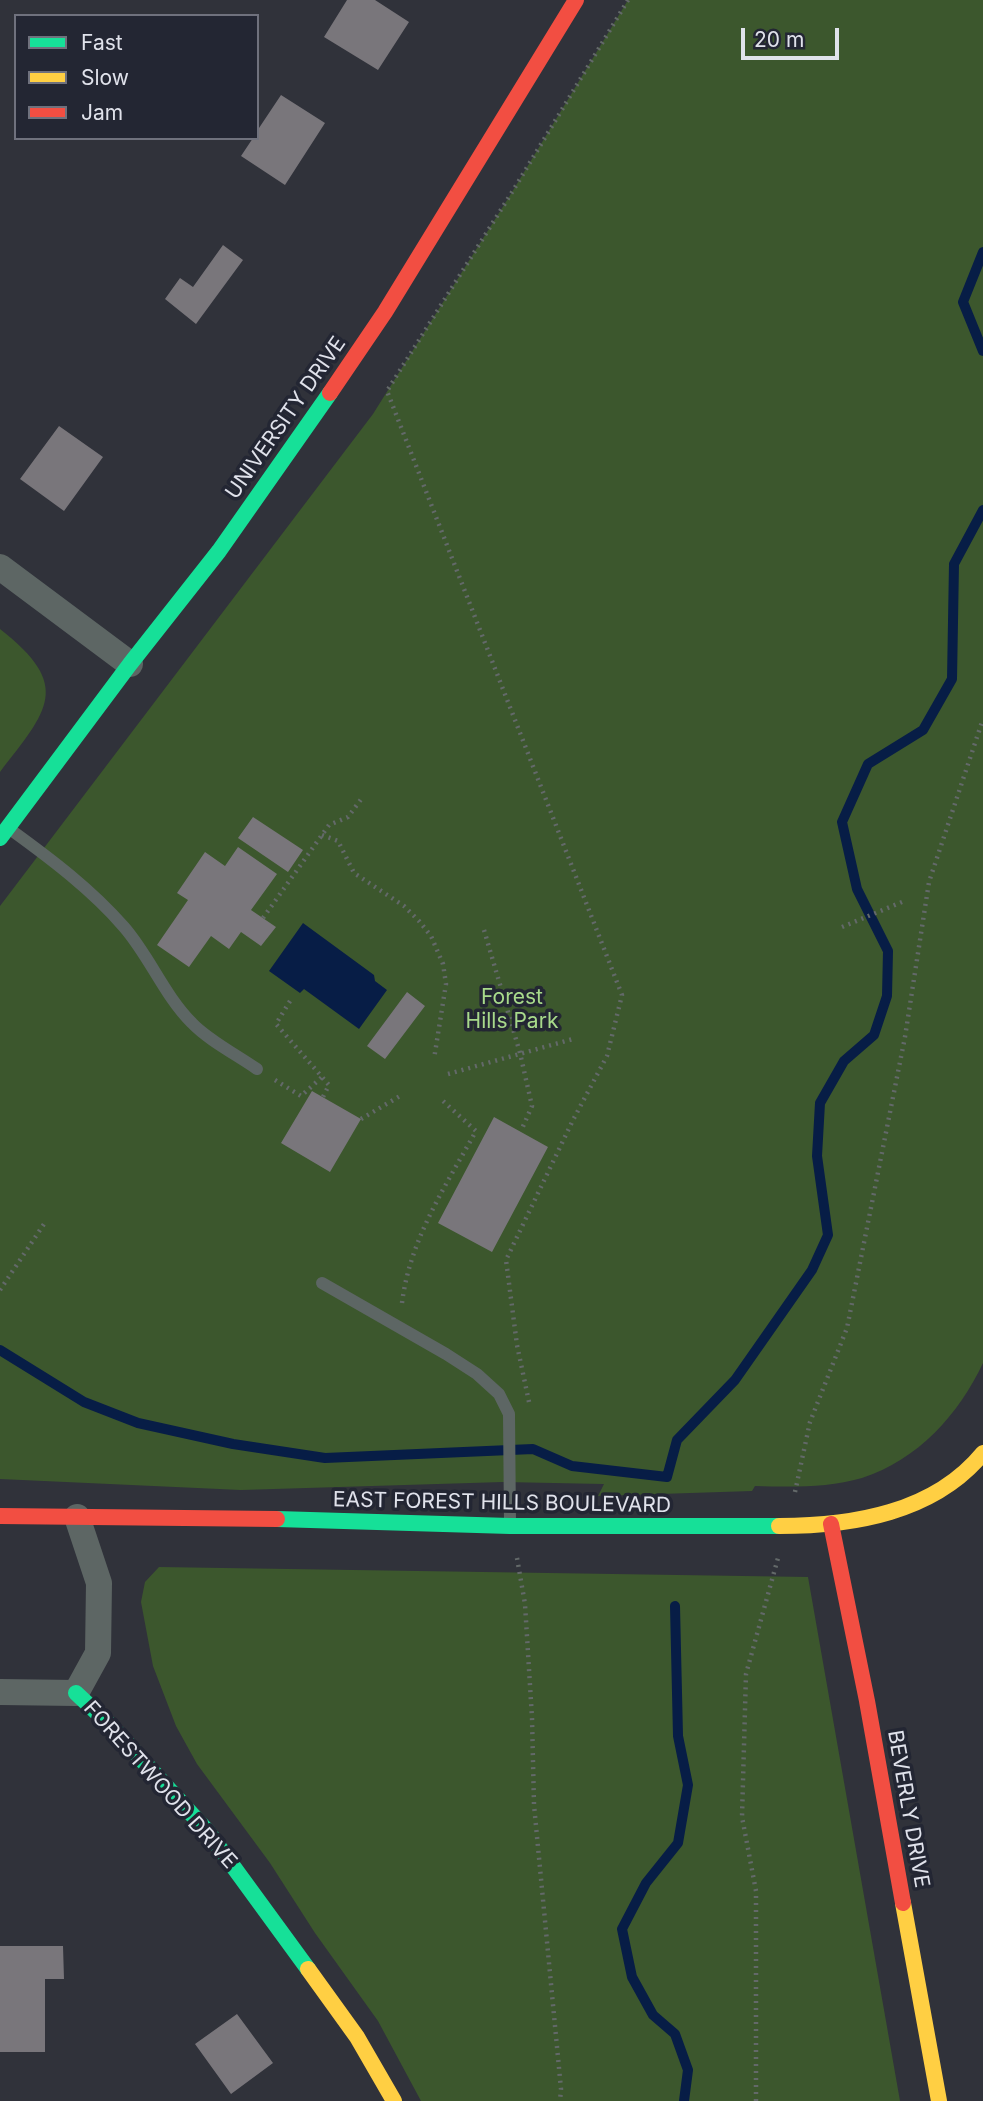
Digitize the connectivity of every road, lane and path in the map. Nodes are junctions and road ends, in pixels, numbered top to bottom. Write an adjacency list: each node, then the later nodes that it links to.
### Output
1 (576, 0): 4 (street, UNIVERSITY DRIVE)
2 (628, 0): 29 (path)
3 (0, 567): 4 (street)
4 (130, 664): 7 (street, UNIVERSITY DRIVE)
5 (983, 719): 35 (path)
6 (362, 798): 8 (path)
7 (4, 833): 17 (lane)
8 (322, 835): 10 (path); 16 (path)
9 (902, 902): 11 (path)
10 (262, 918)
11 (842, 927)
12 (484, 930): 15 (path)
13 (290, 1001): 19 (path)
14 (573, 1039): 15 (path)
15 (520, 1054): 18 (path); 24 (path)
16 (434, 1059)
17 (257, 1069): 19 (path)
18 (448, 1073)
19 (322, 1077): 21 (path)
20 (400, 1096): 23 (path)
21 (323, 1097)
22 (443, 1101): 28 (path)
23 (361, 1119)
24 (521, 1132)
25 (44, 1224): 27 (path)
26 (322, 1283): 28 (lane)
27 (0, 1290)
28 (400, 1326): 29 (lane)
29 (509, 1414): 34 (lane)
30 (983, 1453): 33 (street, EAST FOREST HILLS BOULEVARD)
31 (0, 1516): 32 (street, EAST FOREST HILLS BOULEVARD)
32 (77, 1517): 34 (street, EAST FOREST HILLS BOULEVARD); 37 (street, FORESTWOOD DRIVE)
33 (831, 1524): 35 (street, EAST FOREST HILLS BOULEVARD); 41 (street, BEVERLY DRIVE)
34 (510, 1526): 35 (street, EAST FOREST HILLS BOULEVARD); 39 (path)
35 (787, 1527): 40 (path)
36 (0, 1692): 37 (street)
37 (76, 1693): 38 (street, FORESTWOOD DRIVE)
38 (394, 2101)
39 (560, 2101)
40 (756, 2101)
41 (939, 2101)

